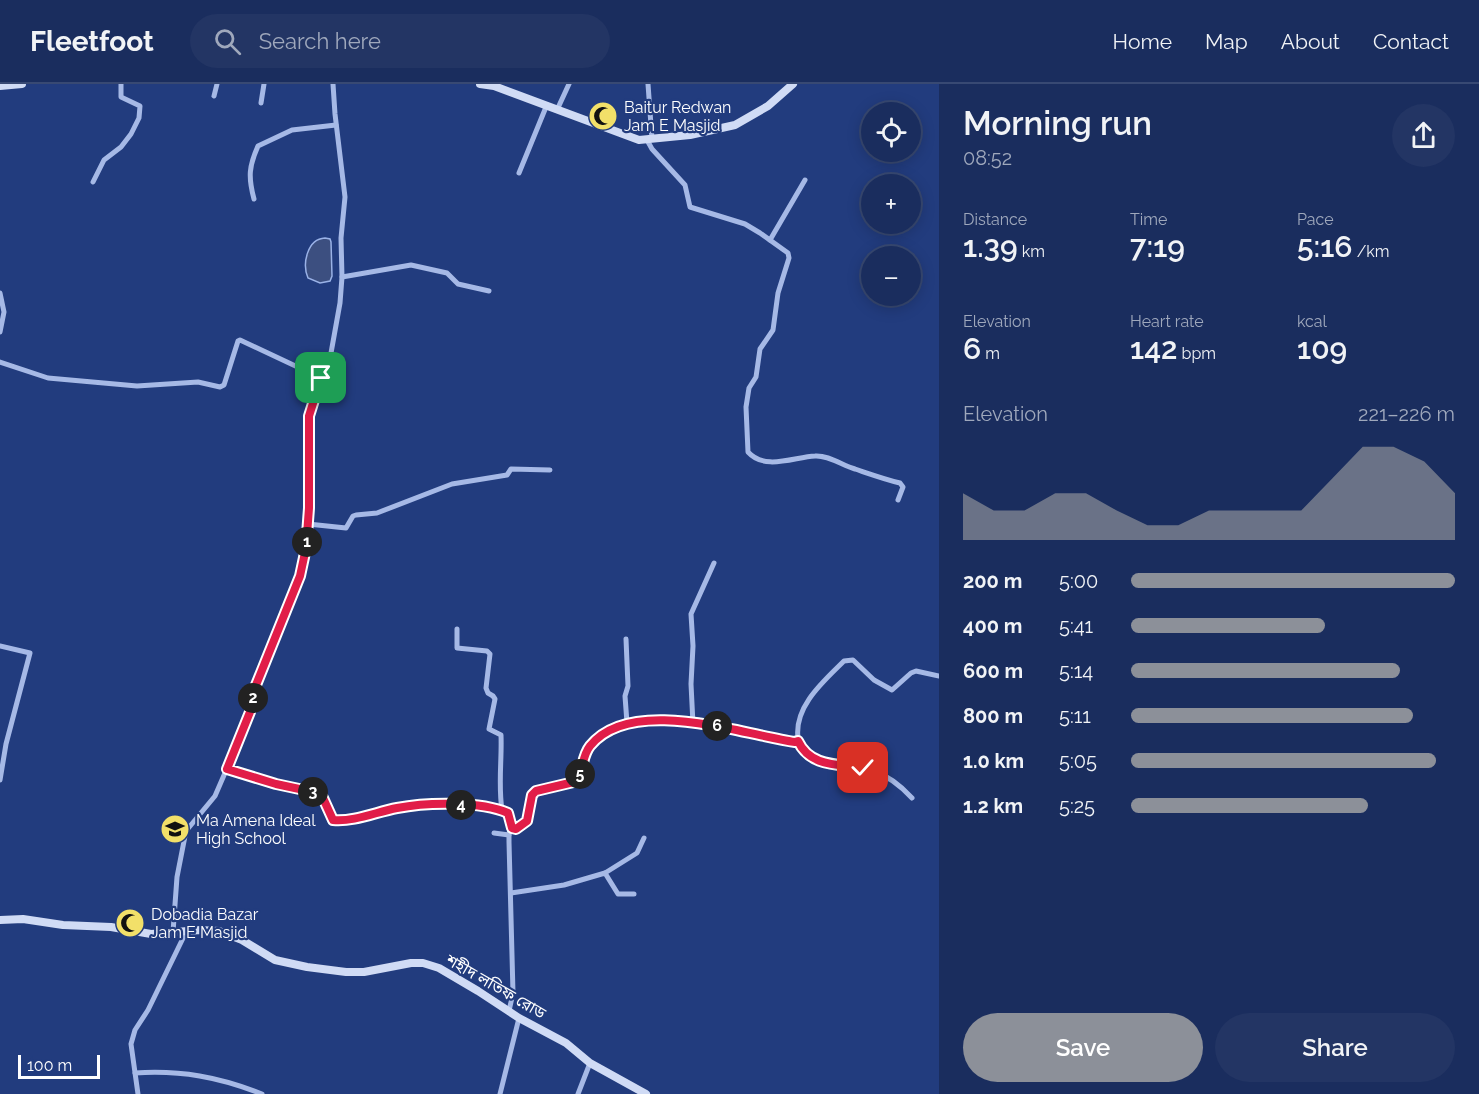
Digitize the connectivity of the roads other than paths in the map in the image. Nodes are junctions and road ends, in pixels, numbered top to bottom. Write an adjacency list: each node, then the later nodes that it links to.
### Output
1 (22, 84): 10 (street)
2 (121, 84): 19 (street)
3 (217, 84): 11 (street)
4 (264, 84): 12 (street)
5 (333, 84): 15 (street)
6 (480, 84): 13 (street)
7 (569, 84): 14 (street)
8 (648, 84): 16 (street)
9 (793, 84): 16 (street)
10 (0, 86)
11 (214, 96)
12 (261, 104)
13 (546, 107): 14 (street); 17 (street)
14 (556, 110): 16 (street)
15 (336, 125): 20 (street); 22 (street)
16 (650, 140): 21 (street)
17 (519, 173)
18 (805, 180): 21 (street)
19 (93, 182)
20 (254, 199)
21 (770, 240): 29 (street)
22 (342, 277): 23 (street); 27 (street)
23 (489, 291)
24 (0, 293): 25 (street)
25 (0, 332)
26 (0, 362): 27 (street)
27 (321, 378): 30 (street)
28 (550, 470): 30 (street)
29 (898, 500)
30 (308, 524): 39 (street)
31 (714, 563): 37 (street)
32 (457, 629): 42 (street)
33 (626, 639): 36 (street)
34 (0, 646): 40 (street)
35 (939, 676): 38 (street)
36 (627, 723): 37 (street); 43 (street)
37 (693, 724): 38 (street)
38 (798, 741): 41 (street)
39 (227, 769): 42 (street); 52 (street)
40 (0, 780)
41 (912, 798)
42 (502, 810): 43 (street)
43 (512, 828): 45 (street)
44 (494, 833): 45 (street)
45 (509, 835): 48 (street)
46 (644, 838): 47 (street)
47 (604, 873): 48 (street); 49 (street)
48 (511, 893): 53 (street)
49 (634, 894)
50 (0, 921): 52 (street, শহীদ লতিফ রোড)
51 (187, 930): 52 (street, শহীদ লতিফ রোড); 53 (street, শহীদ লতিফ রোড); 56 (street)
52 (173, 932)
53 (509, 1011): 54 (street, শহীদ লতিফ রোড)
54 (519, 1018): 55 (street, শহীদ লতিফ রোড); 59 (street)
55 (590, 1063): 60 (street); 61 (street, শহীদ লতিফ রোড)
56 (135, 1073): 57 (street); 58 (street)
57 (138, 1094)
58 (262, 1094)
59 (500, 1094)
60 (578, 1094)
61 (646, 1094)

